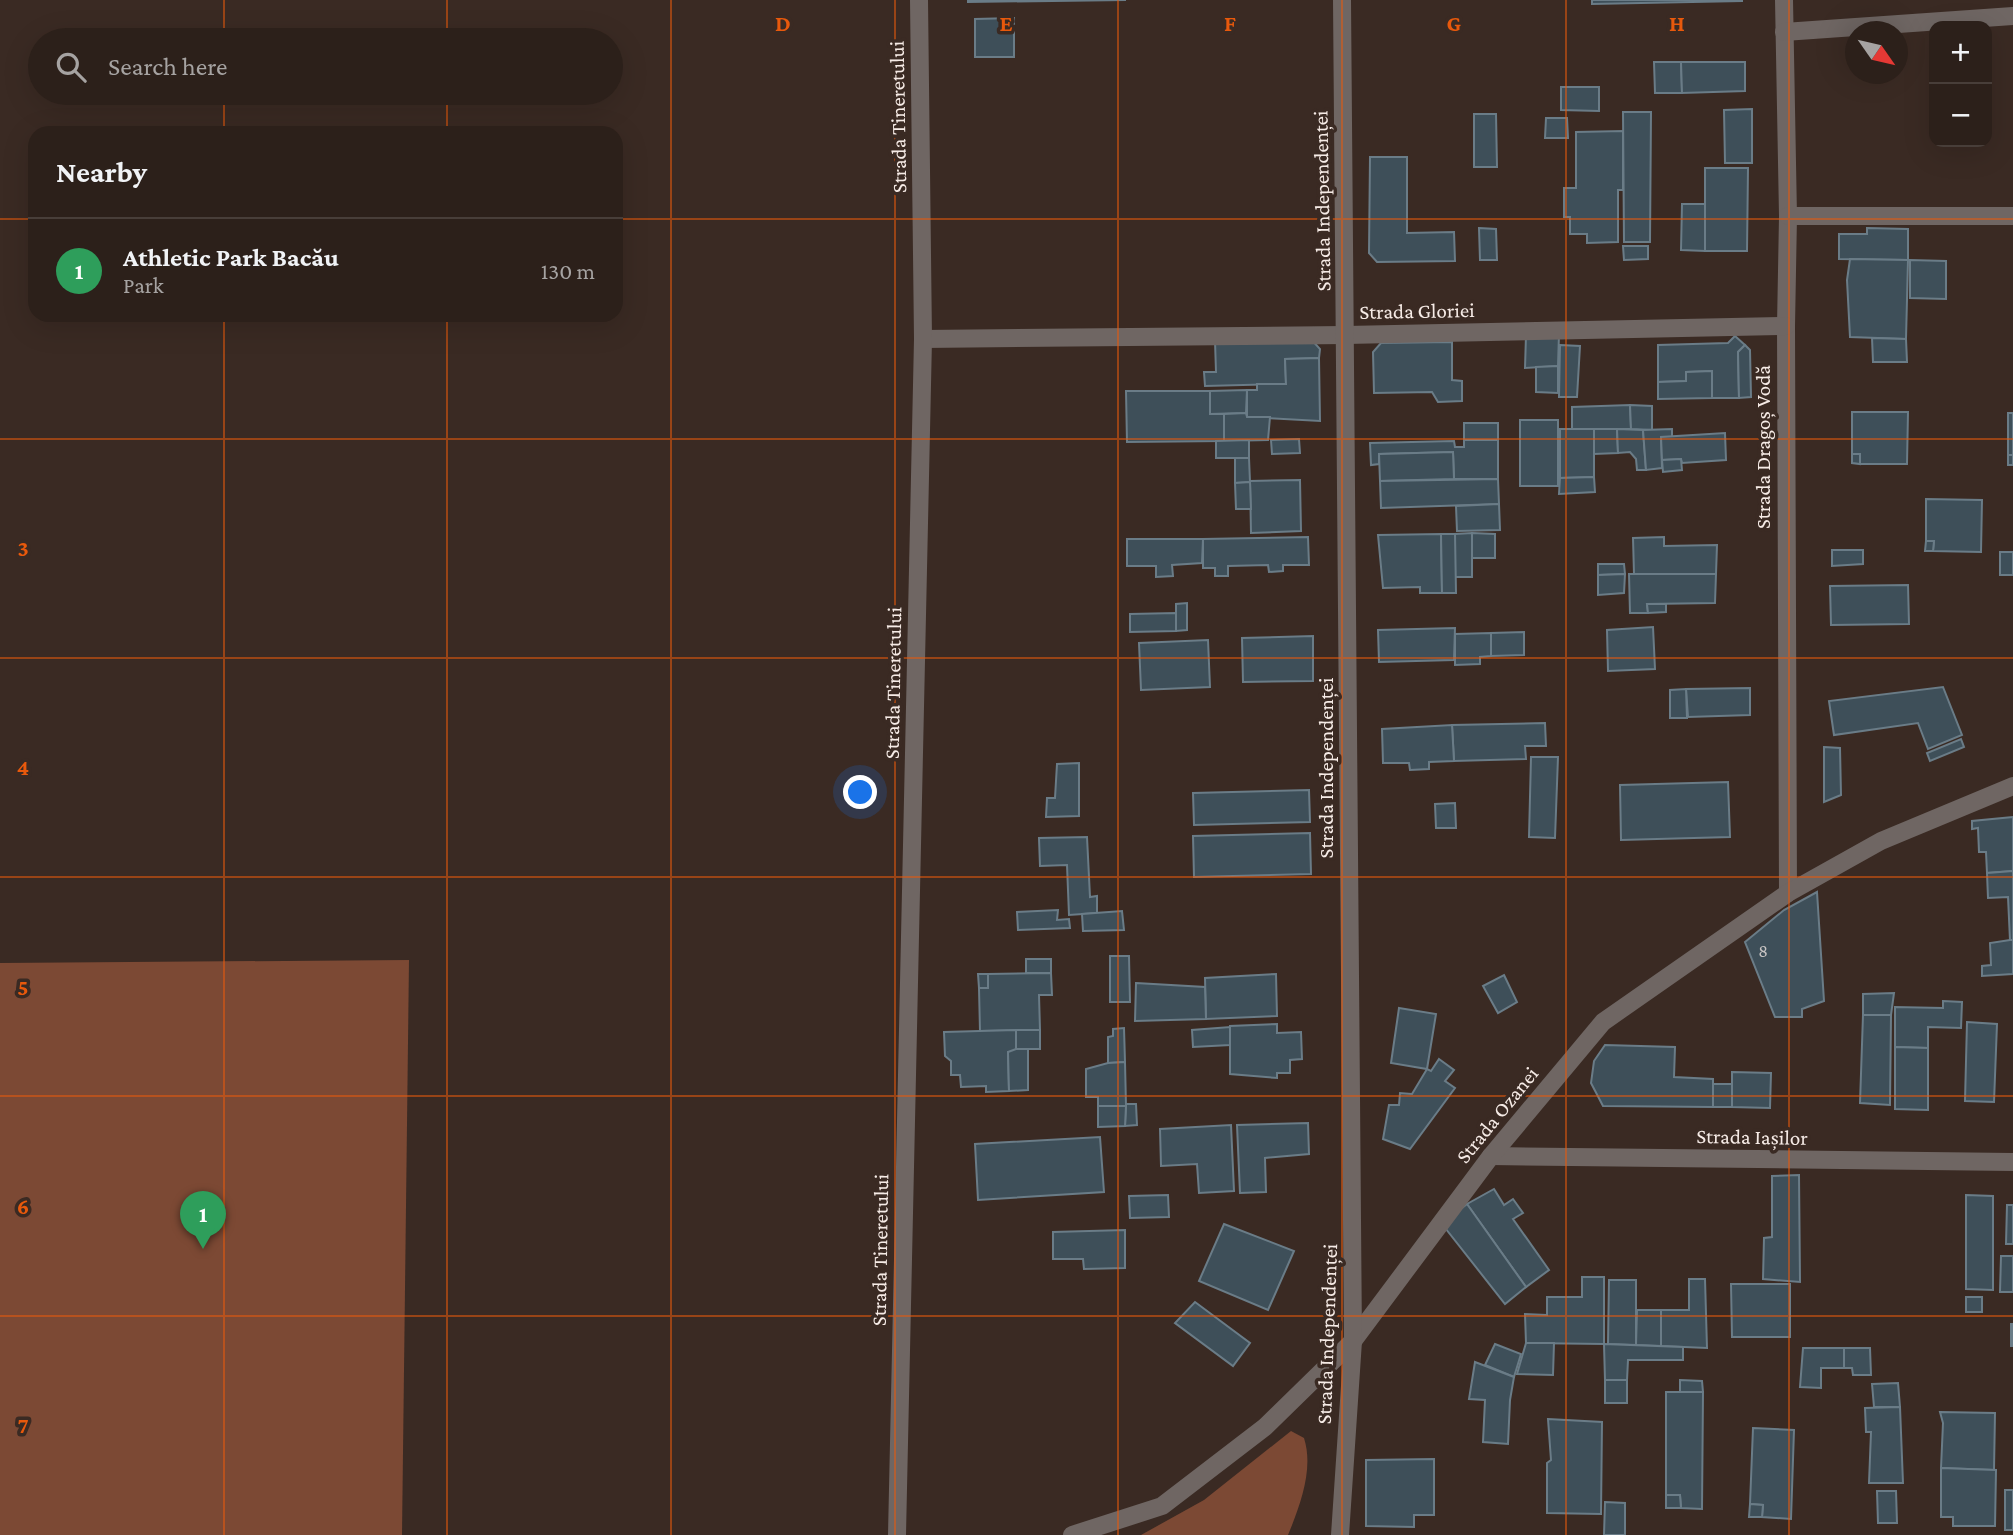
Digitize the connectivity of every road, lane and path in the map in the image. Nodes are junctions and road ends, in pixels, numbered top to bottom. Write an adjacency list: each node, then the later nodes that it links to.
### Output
1 (919, 0): 10 (street, Strada Tineretului)
2 (1342, 0): 9 (street, Strada Independenței)
3 (1784, 0): 5 (street, Strada Dragoș Vodă)
4 (2013, 16): 5 (street)
5 (1784, 32): 6 (street, Strada Dragoș Vodă)
6 (1788, 216): 7 (street); 8 (street, Strada Dragoș Vodă)
7 (2013, 216)
8 (1786, 326): 9 (street, Strada Gloriei); 12 (street, Strada Dragoș Vodă)
9 (1346, 335): 10 (street, Strada Gloriei); 15 (street, Strada Independenței)
10 (923, 339): 16 (street, Strada Tineretului)
11 (2013, 786): 12 (street, Strada Ozanei)
12 (1788, 893): 13 (street, Strada Ozanei)
13 (1491, 1156): 14 (street, Strada Iașilor); 15 (street, Strada Ozanei)
14 (2013, 1162)
15 (1353, 1341): 17 (street, Strada Ozanei); 18 (street, Strada Independenței)
16 (897, 1535)
17 (1072, 1535)
18 (1340, 1535)

